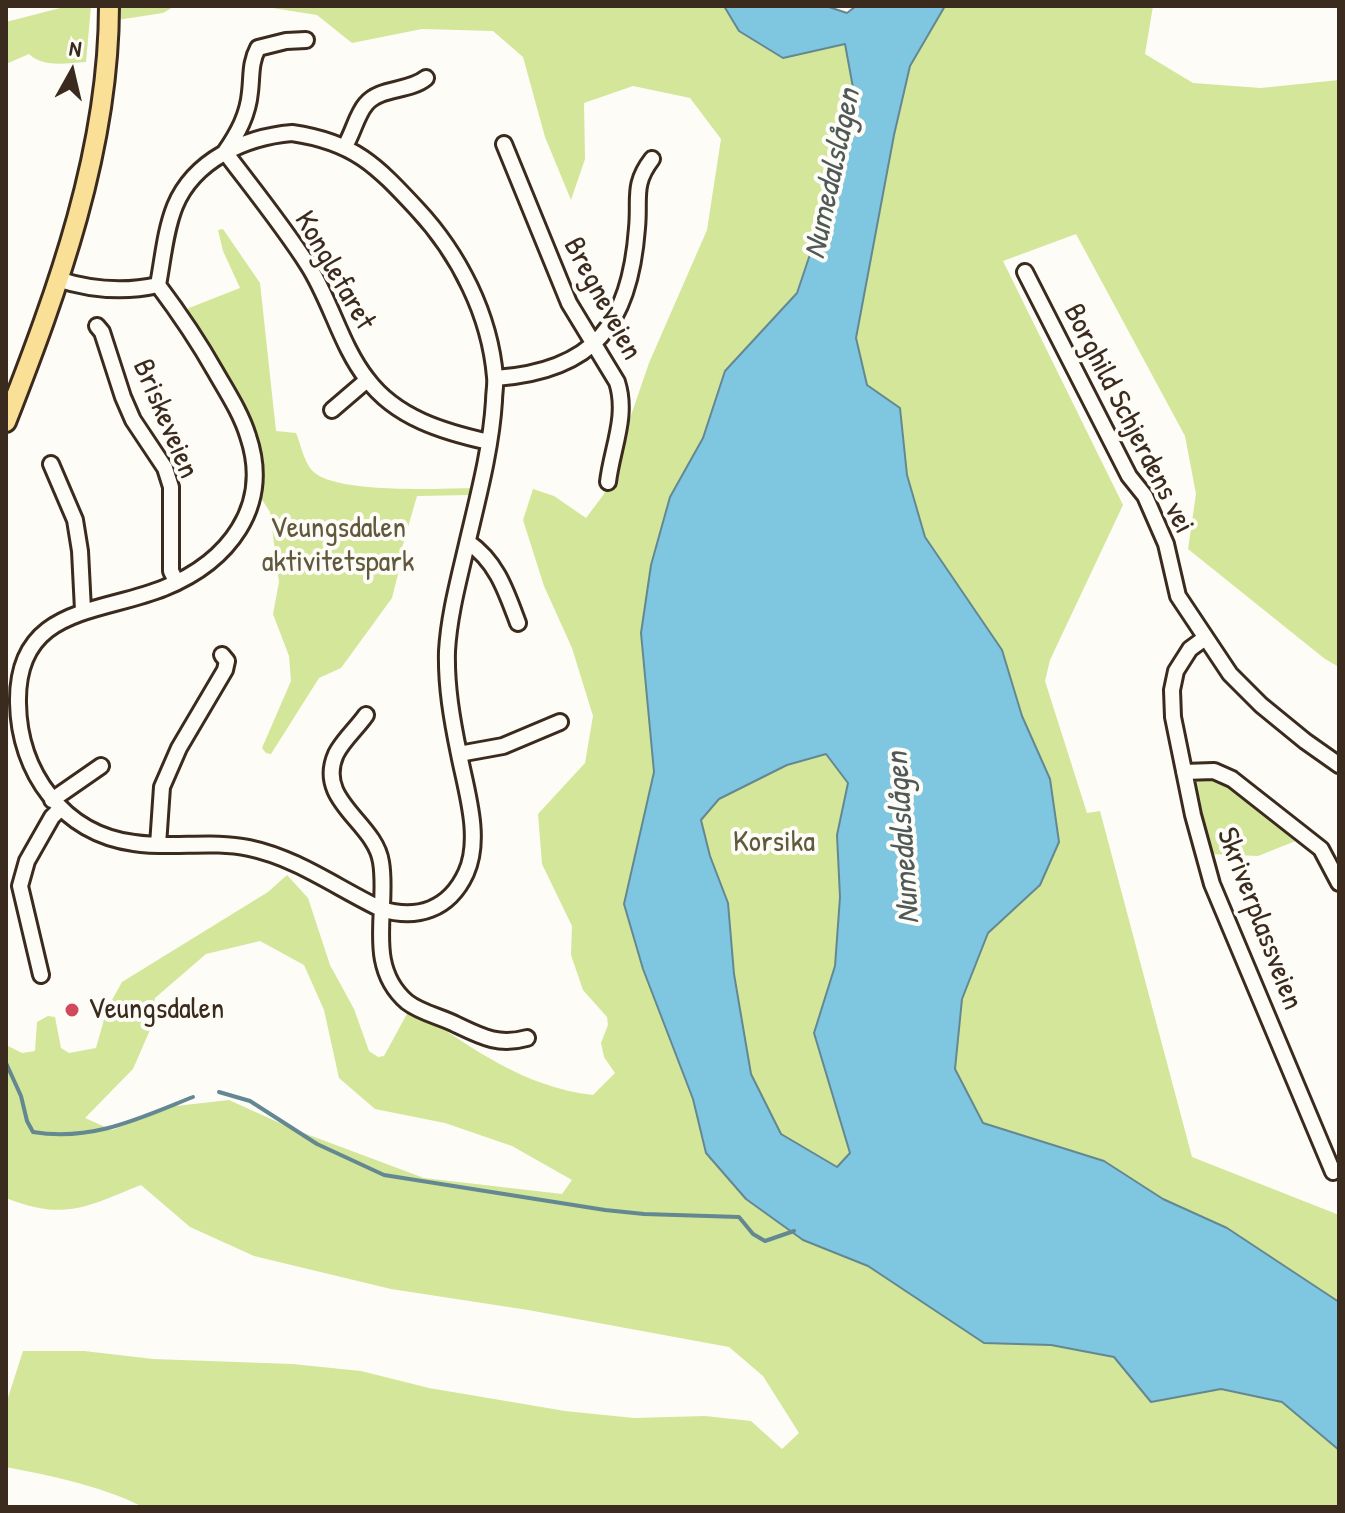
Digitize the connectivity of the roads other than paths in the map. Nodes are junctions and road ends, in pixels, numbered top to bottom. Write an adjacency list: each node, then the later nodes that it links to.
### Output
1 (109, 6): 9 (main road)
2 (306, 40): 6 (street)
3 (426, 78): 5 (street)
4 (504, 144): 12 (street, Bregneveien)
5 (345, 146): 6 (street); 13 (street)
6 (225, 152): 10 (street); 14 (street, Konglefaret)
7 (652, 159): 12 (street)
8 (1025, 272): 24 (street, Borghild Schjerdens vei)
9 (57, 279): 10 (street); 16 (main road)
10 (158, 285): 21 (street)
11 (97, 326): 21 (street, Briskeveien)
12 (594, 345): 13 (street); 19 (street, Bregneveien)
13 (496, 378): 17 (street)
14 (367, 380): 15 (street); 17 (street, Konglefaret)
15 (332, 410)
16 (6, 422)
17 (489, 442): 20 (street)
18 (51, 464): 22 (street)
19 (608, 482)
20 (468, 542): 23 (street); 28 (street)
21 (176, 581): 22 (street)
22 (83, 610): 32 (street)
23 (518, 623)
24 (1205, 638): 29 (street, Borghild Schjerdens vei); 31 (street, Skriverplassveien)
25 (222, 655): 33 (street)
26 (366, 715): 35 (street)
27 (560, 722): 28 (street)
28 (459, 754): 35 (street)
29 (1339, 765)
30 (101, 766): 32 (street)
31 (1184, 772): 34 (street); 38 (street, Skriverplassveien)
32 (56, 804): 33 (street); 36 (street)
33 (158, 845): 35 (street)
34 (1339, 883)
35 (381, 909): 37 (street)
36 (41, 975)
37 (527, 1038)
38 (1333, 1172)

